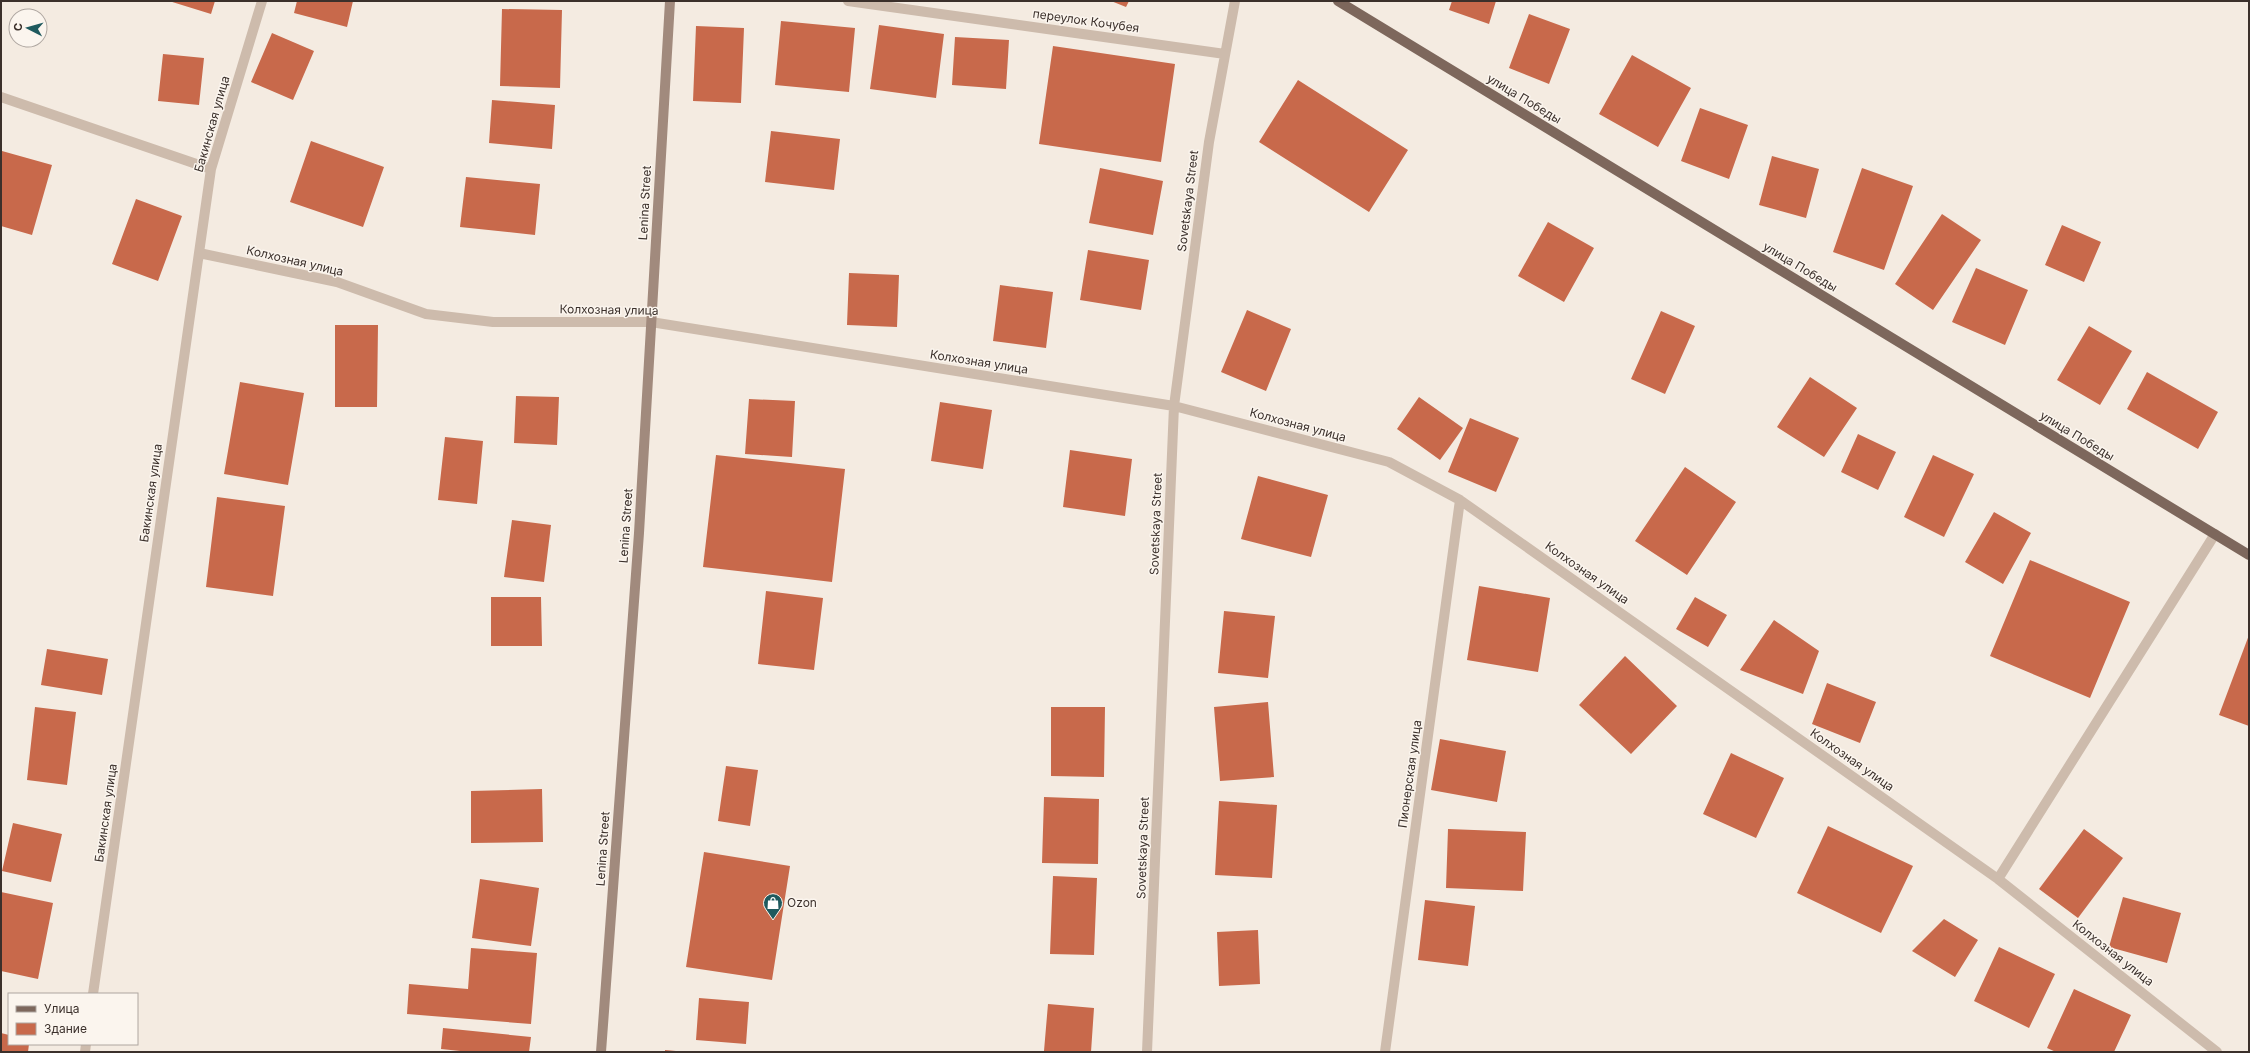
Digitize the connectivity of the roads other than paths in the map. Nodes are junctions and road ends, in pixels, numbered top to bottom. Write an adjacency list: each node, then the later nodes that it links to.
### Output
1 (262, 1): 8 (street, Бакинская улица)
2 (670, 1): 10 (main road, Lenina Street)
3 (848, 1): 6 (street, переулок Кочубея)
4 (1235, 1): 6 (street, Sovetskaya Street)
5 (1338, 1): 13 (main road, улица Победы)
6 (1225, 54): 11 (street, Sovetskaya Street)
7 (1, 97): 8 (street)
8 (211, 169): 9 (street, Бакинская улица)
9 (199, 253): 10 (street, Колхозная улица); 16 (street, Бакинская улица)
10 (652, 322): 11 (street, Колхозная улица); 17 (main road, Lenina Street)
11 (1174, 406): 12 (street, Колхозная улица); 18 (street, Sovetskaya Street)
12 (1460, 500): 15 (street, Колхозная улица); 19 (street, Пионерская улица)
13 (2215, 534): 14 (main road, улица Победы); 15 (street)
14 (2249, 555)
15 (1998, 879): 20 (street, Колхозная улица)
16 (93, 993)
17 (601, 1052)
18 (1147, 1052)
19 (1385, 1052)
20 (2217, 1052)

